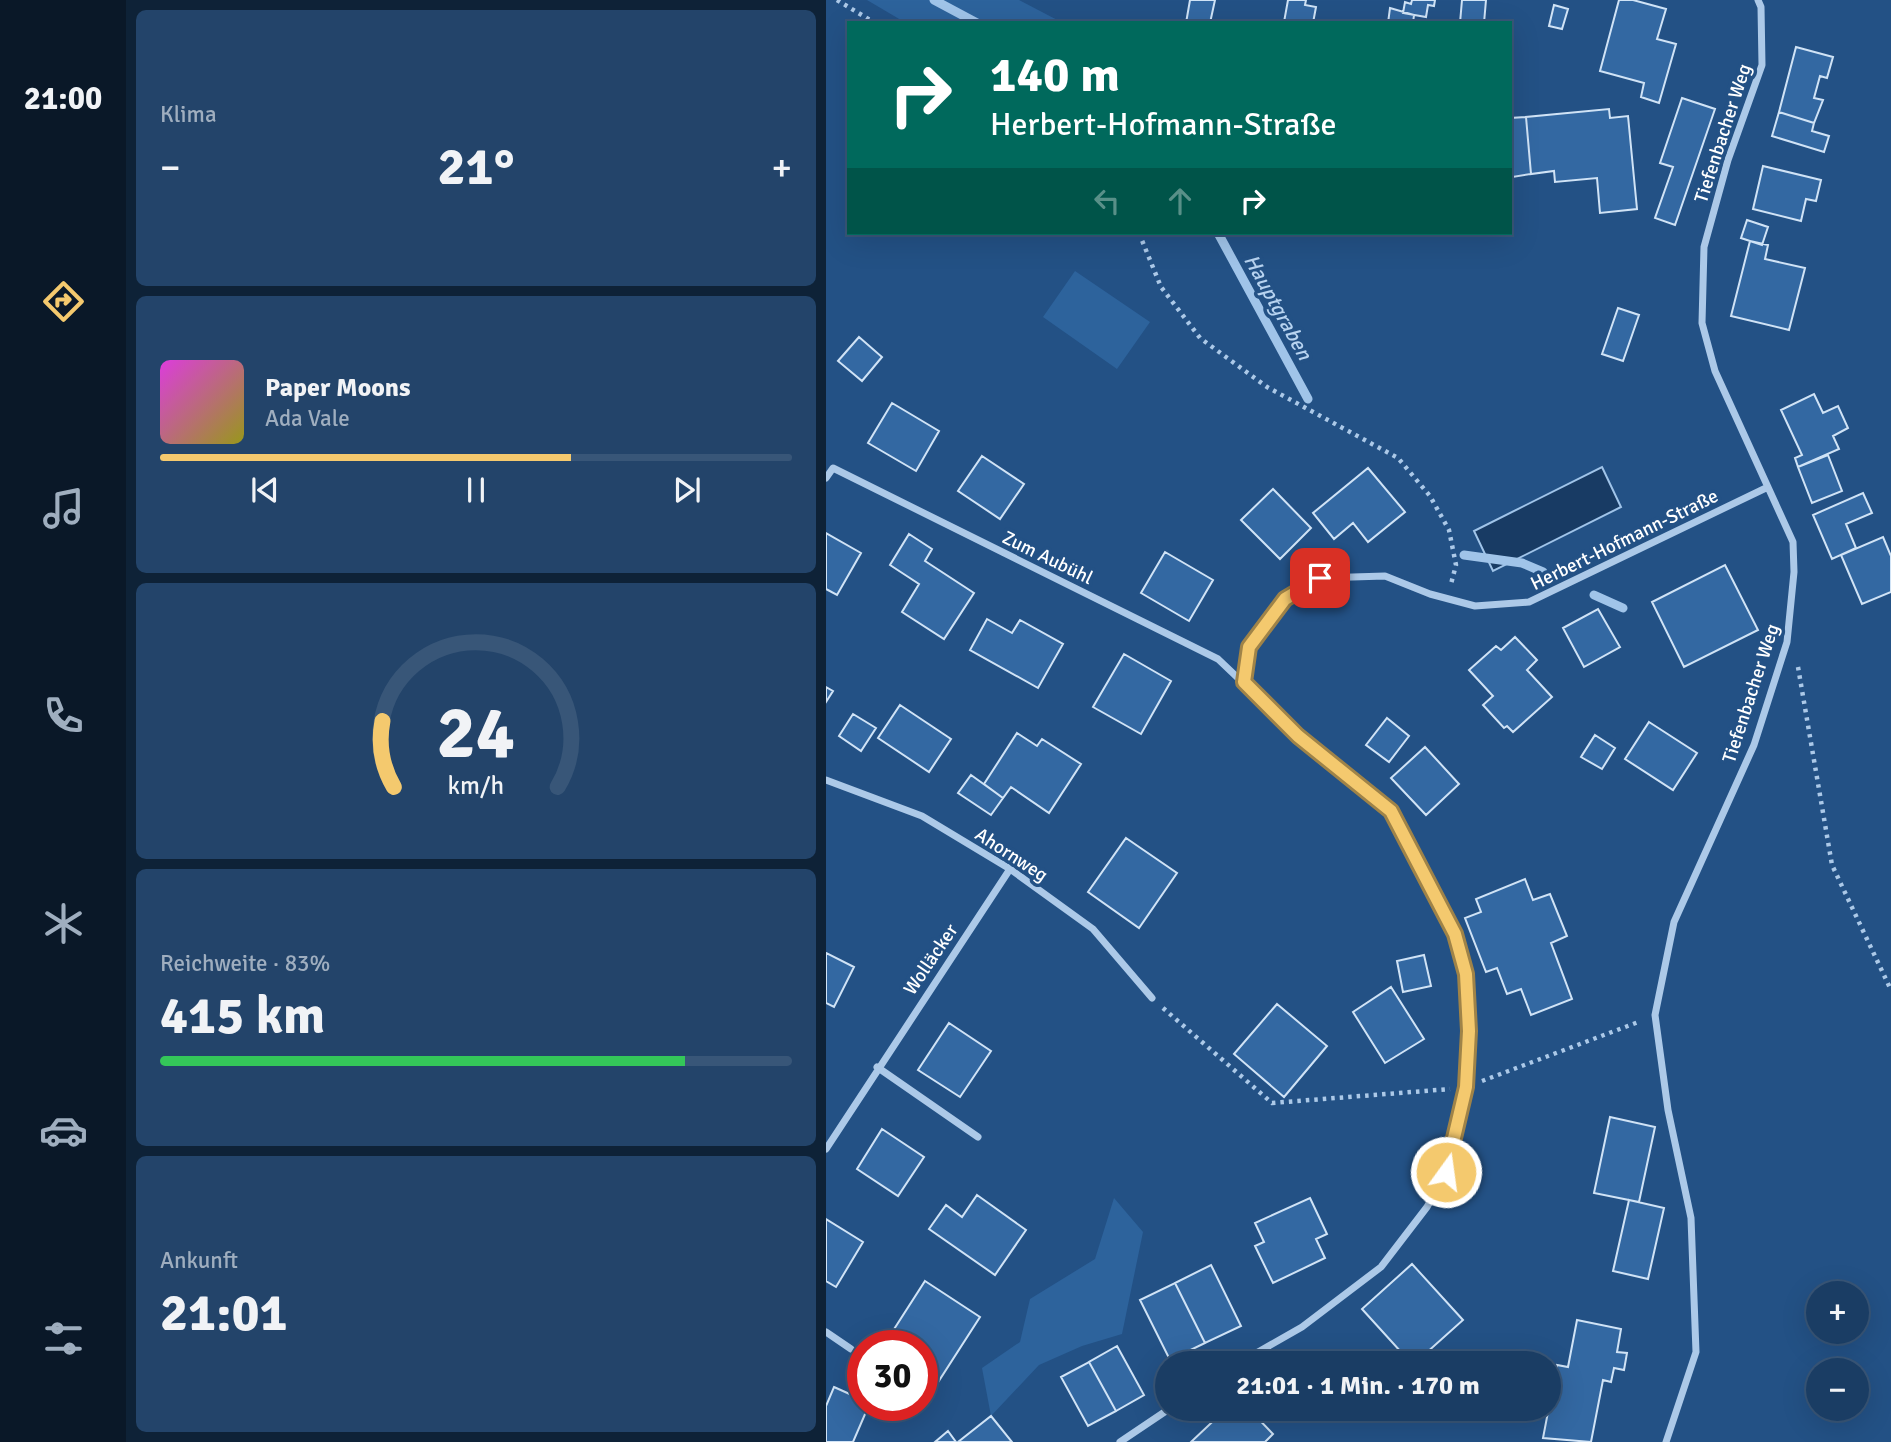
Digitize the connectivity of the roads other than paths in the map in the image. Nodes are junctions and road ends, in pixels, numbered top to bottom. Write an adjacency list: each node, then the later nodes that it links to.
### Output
1 (1758, 0): 3 (street, Tiefenbacher Weg)
2 (826, 478): 4 (street, Zum Aubühl)
3 (1768, 487): 4 (street, Herbert-Hofmann-Straße); 16 (street, Tiefenbacher Weg)
4 (1244, 682): 13 (street)
5 (826, 780): 6 (street, Ahornweg)
6 (1010, 869): 7 (street, Ahornweg); 8 (street, Wolläcker)
7 (1152, 998)
8 (877, 1067): 9 (street); 10 (street, Wolläcker)
9 (978, 1137)
10 (826, 1149)
11 (826, 1332): 12 (street)
12 (847, 1346)
13 (1260, 1351)
14 (1155, 1418): 15 (street)
15 (1120, 1442)
16 (1667, 1442)

